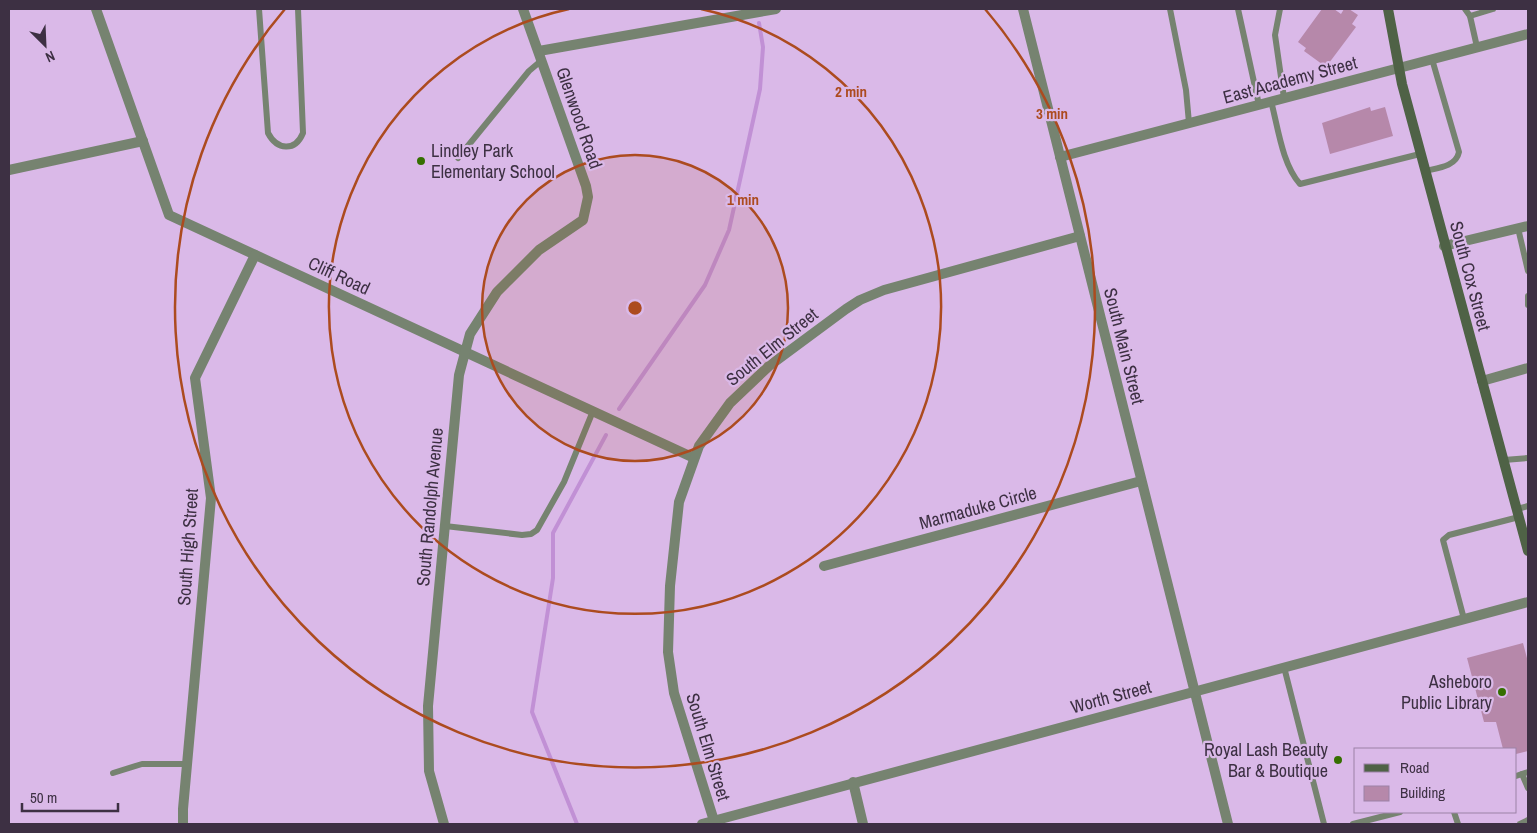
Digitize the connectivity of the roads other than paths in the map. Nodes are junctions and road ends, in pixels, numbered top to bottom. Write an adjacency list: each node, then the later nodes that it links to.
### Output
1 (96, 9): 23 (street, Cliff Road)
2 (259, 9): 3 (lane)
3 (298, 9)
4 (523, 9): 16 (street, Glenwood Road)
5 (776, 9): 16 (street)
6 (1022, 9): 25 (street, South Main Street)
7 (1170, 9): 22 (lane)
8 (1238, 9): 21 (lane)
9 (1280, 9): 19 (lane)
10 (1388, 9): 18 (main road, South Cox Street)
11 (1465, 9): 13 (lane)
12 (1493, 9): 13 (lane)
13 (1470, 16): 15 (lane)
14 (1528, 34): 15 (street, East Academy Street)
15 (1477, 47): 17 (street, East Academy Street)
16 (540, 56): 26 (lane); 30 (street, Glenwood Road)
17 (1432, 59): 18 (street, East Academy Street); 28 (lane)
18 (1399, 68): 19 (street, East Academy Street); 24 (main road, South Cox Street)
19 (1284, 98): 20 (street, East Academy Street)
20 (1271, 101): 21 (street, East Academy Street); 24 (lane)
21 (1258, 105): 22 (street, East Academy Street)
22 (1189, 123): 25 (street, East Academy Street)
23 (143, 141): 27 (street); 33 (street, Cliff Road)
24 (1420, 154): 28 (main road, South Cox Street)
25 (1060, 157): 31 (street, South Main Street)
26 (458, 158)
27 (9, 170)
28 (1425, 171): 32 (main road, South Cox Street)
29 (1523, 227): 32 (street); 34 (lane)
30 (566, 233): 37 (street, South Randolph Avenue)
31 (1080, 236): 41 (street, South Elm Street); 44 (street, South Main Street)
32 (1444, 246): 39 (main road, South Cox Street)
33 (255, 255): 37 (street, Cliff Road); 54 (street, South High Street)
34 (1528, 271)
35 (1528, 296): 36 (lane)
36 (1528, 305)
37 (466, 352): 40 (street, Cliff Road); 47 (street, South Randolph Avenue)
38 (1528, 368): 39 (street)
39 (1482, 381): 43 (main road, South Cox Street)
40 (593, 410): 41 (street, Cliff Road); 47 (lane)
41 (694, 458): 61 (street, South Elm Street)
42 (1528, 458): 43 (lane)
43 (1504, 460): 46 (main road, South Cox Street)
44 (1141, 481): 49 (street, Marmaduke Circle); 53 (street, South Main Street)
45 (1528, 506): 46 (lane)
46 (1518, 513): 48 (main road, South Cox Street); 51 (lane)
47 (445, 526): 63 (street, South Randolph Avenue)
48 (1528, 551)
49 (824, 566)
50 (1528, 602): 51 (street, Worth Street)
51 (1464, 619): 52 (street, Worth Street)
52 (1284, 667): 53 (street, Worth Street); 67 (lane)
53 (1194, 691): 57 (street, Worth Street); 66 (street, South Main Street)
54 (186, 764): 55 (lane); 62 (street, South High Street)
55 (113, 773)
56 (1522, 774): 58 (lane)
57 (853, 782): 61 (street, Worth Street); 65 (street)
58 (1528, 786)
59 (1396, 813): 68 (lane)
60 (1528, 820): 69 (lane)
61 (714, 823): 64 (street, Worth Street)
62 (184, 824)
63 (444, 824)
64 (702, 824)
65 (864, 824)
66 (1228, 824)
67 (1324, 824)
68 (1353, 824)
69 (1520, 824)

